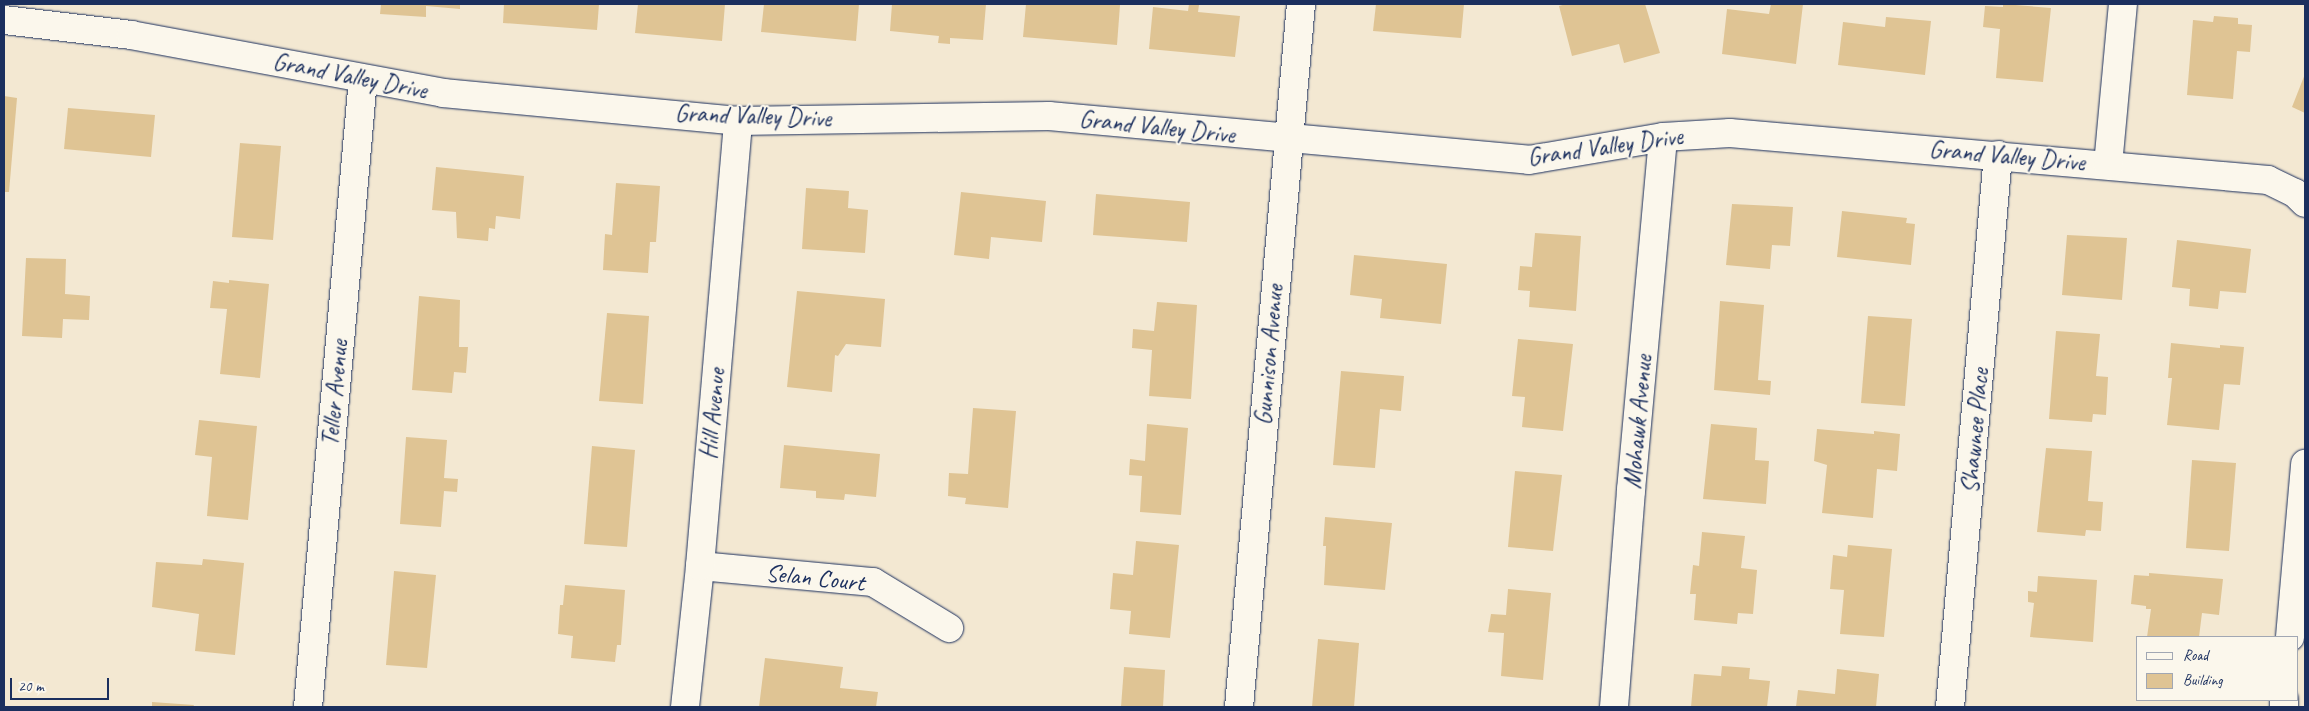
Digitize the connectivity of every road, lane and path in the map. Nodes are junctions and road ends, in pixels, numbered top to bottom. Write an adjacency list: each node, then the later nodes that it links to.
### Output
1 (1301, 4): 7 (street, Gunnison Avenue)
2 (2123, 4): 9 (street)
3 (4, 20): 4 (street, Grand Valley Drive)
4 (363, 78): 5 (street, Grand Valley Drive); 15 (street, Teller Avenue)
5 (738, 121): 7 (street, Grand Valley Drive); 12 (street, Hill Avenue)
6 (1663, 137): 7 (street, Grand Valley Drive); 8 (street, Grand Valley Drive); 18 (street, Mohawk Avenue)
7 (1288, 140): 17 (street, Gunnison Avenue)
8 (1998, 156): 9 (street, Grand Valley Drive); 19 (street, Shawnee Place)
9 (2108, 165): 10 (street, Grand Valley Drive)
10 (2305, 203)
11 (2305, 464): 14 (street)
12 (700, 566): 13 (street, Selan Court); 16 (street, Hill Avenue)
13 (949, 628)
14 (2290, 636)
15 (308, 707)
16 (685, 707)
17 (1239, 707)
18 (1614, 707)
19 (1950, 707)

